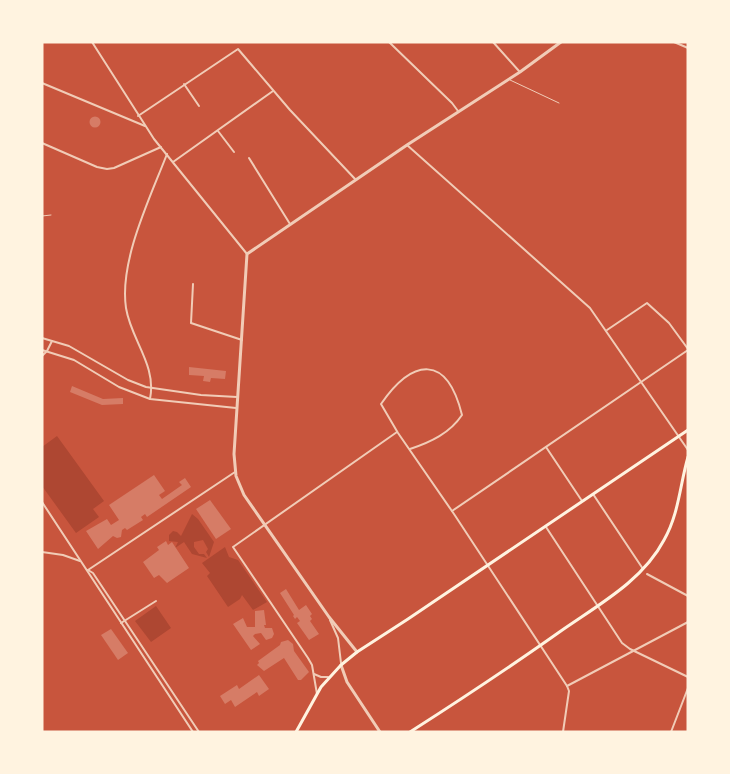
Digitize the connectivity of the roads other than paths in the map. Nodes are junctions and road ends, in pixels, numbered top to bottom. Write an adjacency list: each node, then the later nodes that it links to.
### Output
1 (92, 42): 15 (street)
2 (389, 42): 14 (street)
3 (493, 42): 7 (street)
4 (561, 42): 7 (street)
5 (674, 42): 6 (street)
6 (688, 48)
7 (520, 72): 8 (street)
8 (508, 79): 12 (lane); 14 (street)
9 (42, 83): 16 (street)
10 (184, 84): 11 (street); 13 (street); 15 (street)
11 (273, 91): 17 (street); 25 (street)
12 (559, 103)
13 (199, 106)
14 (458, 111): 19 (street)
15 (138, 116): 16 (street)
16 (145, 126): 20 (street)
17 (218, 131): 21 (street); 24 (street)
18 (42, 143): 20 (street)
19 (407, 145): 25 (street); 31 (street)
20 (161, 147): 22 (street)
21 (234, 152)
22 (167, 154): 24 (street); 40 (street)
23 (249, 158): 28 (street)
24 (173, 162): 29 (street)
25 (356, 180): 28 (street)
26 (51, 215): 27 (lane)
27 (42, 216)
28 (291, 225): 29 (street)
29 (248, 254): 33 (street)
30 (193, 284): 33 (street)
31 (607, 330): 35 (street); 39 (street)
32 (42, 338): 34 (street)
33 (242, 340): 41 (street)
34 (52, 341): 37 (street); 40 (street)
35 (688, 349): 39 (street)
36 (42, 350): 37 (street)
37 (47, 351): 38 (street); 42 (street)
38 (42, 356)
39 (641, 382): 46 (street); 47 (street)
40 (152, 389): 41 (street); 42 (street)
41 (237, 397): 43 (street)
42 (150, 399): 43 (street)
43 (236, 408): 51 (street)
44 (688, 430): 46 (main road)
45 (397, 432): 48 (street); 48 (street); 56 (street)
46 (678, 437): 49 (street); 52 (main road)
47 (546, 447): 53 (street); 55 (street)
48 (410, 449): 55 (street)
49 (688, 450)
50 (688, 457): 62 (main road)
51 (235, 472): 56 (street); 61 (street)
52 (592, 494): 53 (main road); 62 (street)
53 (582, 501): 57 (main road)
54 (42, 502): 59 (street)
55 (452, 511): 60 (street)
56 (265, 525): 67 (street); 75 (street)
57 (546, 526): 60 (main road); 66 (street)
58 (42, 552): 59 (street)
59 (82, 561): 61 (street)
60 (488, 565): 71 (street); 73 (main road)
61 (88, 570): 68 (street); 70 (street)
62 (643, 570): 66 (main road)
63 (647, 574): 64 (street)
64 (688, 596)
65 (156, 601): 68 (street)
66 (598, 605): 71 (main road); 72 (street)
67 (329, 617): 73 (street); 74 (street)
68 (125, 621): 70 (street); 82 (street)
69 (688, 622): 72 (street)
70 (121, 623): 81 (street)
71 (540, 645): 78 (street); 85 (main road)
72 (633, 650): 77 (street); 78 (street)
73 (357, 652): 74 (main road)
74 (341, 665): 76 (main road); 84 (street)
75 (314, 674): 76 (street); 80 (street)
76 (330, 677): 80 (main road)
77 (688, 677)
78 (567, 686): 86 (street)
79 (688, 688): 87 (street)
80 (316, 694): 83 (main road)
81 (194, 732)
82 (199, 732)
83 (296, 732)
84 (380, 732)
85 (410, 732)
86 (563, 732)
87 (671, 732)

